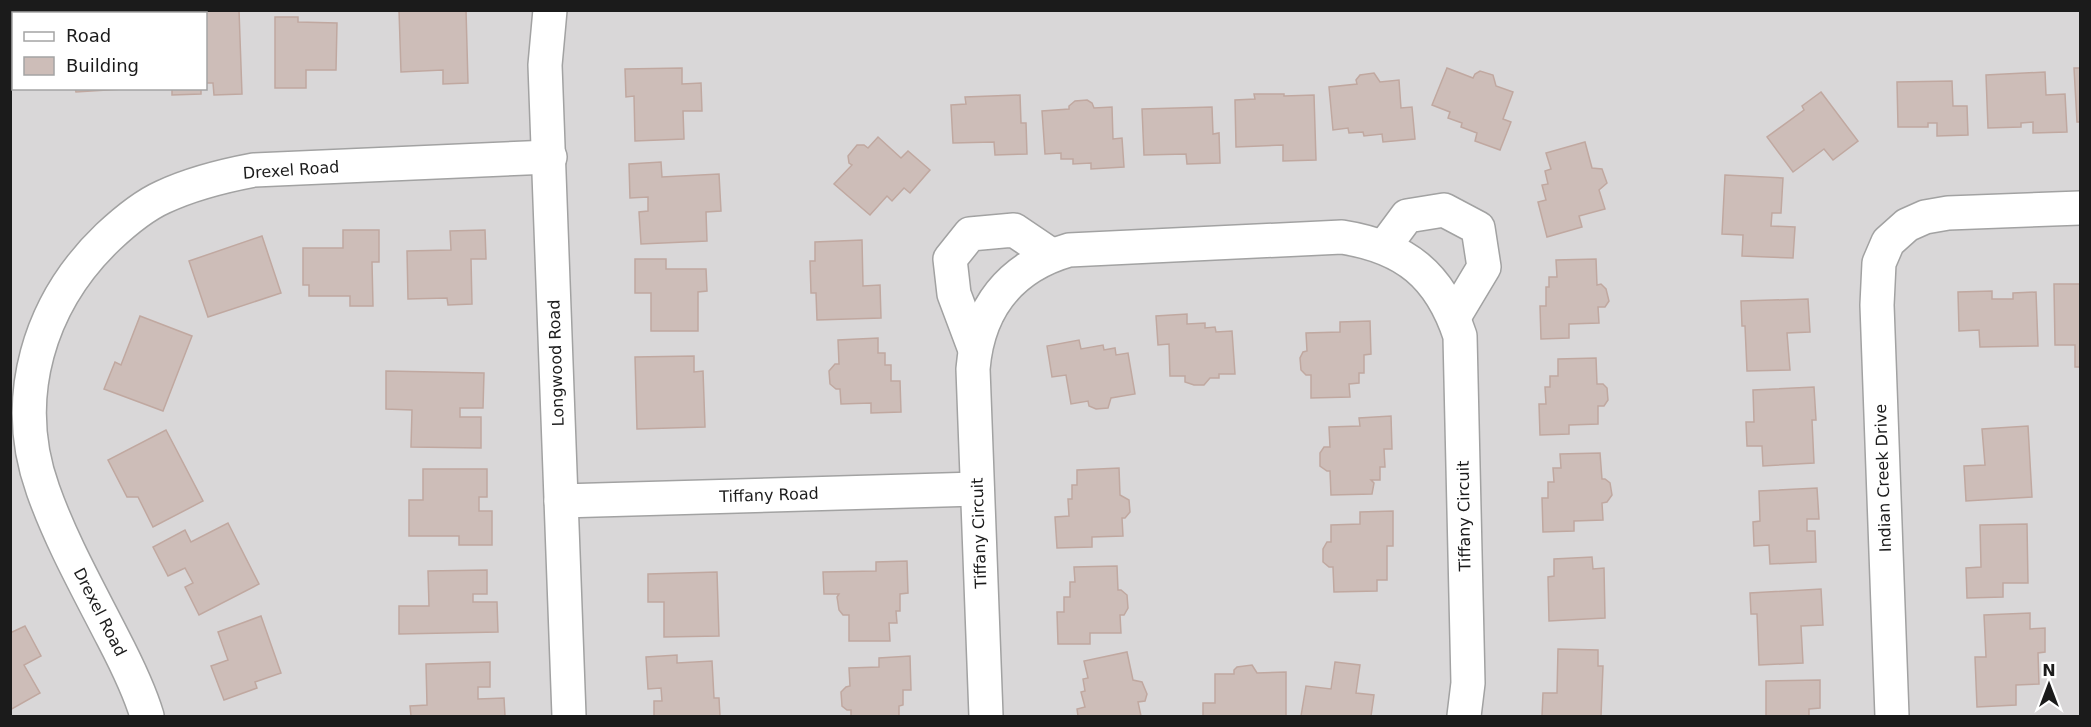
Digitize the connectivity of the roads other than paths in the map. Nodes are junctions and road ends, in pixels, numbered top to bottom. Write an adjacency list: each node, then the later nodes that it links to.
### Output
1 (550, 10): 2 (street, Longwood Road)
2 (550, 157): 9 (street, Longwood Road); 10 (street, Drexel Road)
3 (2080, 208): 14 (street, Indian Creek Drive)
4 (1384, 247): 5 (street, Tiffany Circuit); 6 (street, Tiffany Circuit); 6 (street)
5 (1051, 255): 7 (street, Tiffany Circuit); 7 (street, Tiffany Circuit)
6 (1454, 317): 13 (street, Tiffany Circuit)
7 (975, 350): 8 (street, Tiffany Circuit)
8 (977, 489): 9 (street, Tiffany Road); 12 (street, Tiffany Circuit)
9 (561, 501): 11 (street, Longwood Road)
10 (147, 717)
11 (569, 717)
12 (986, 717)
13 (1464, 717)
14 (1892, 717)

